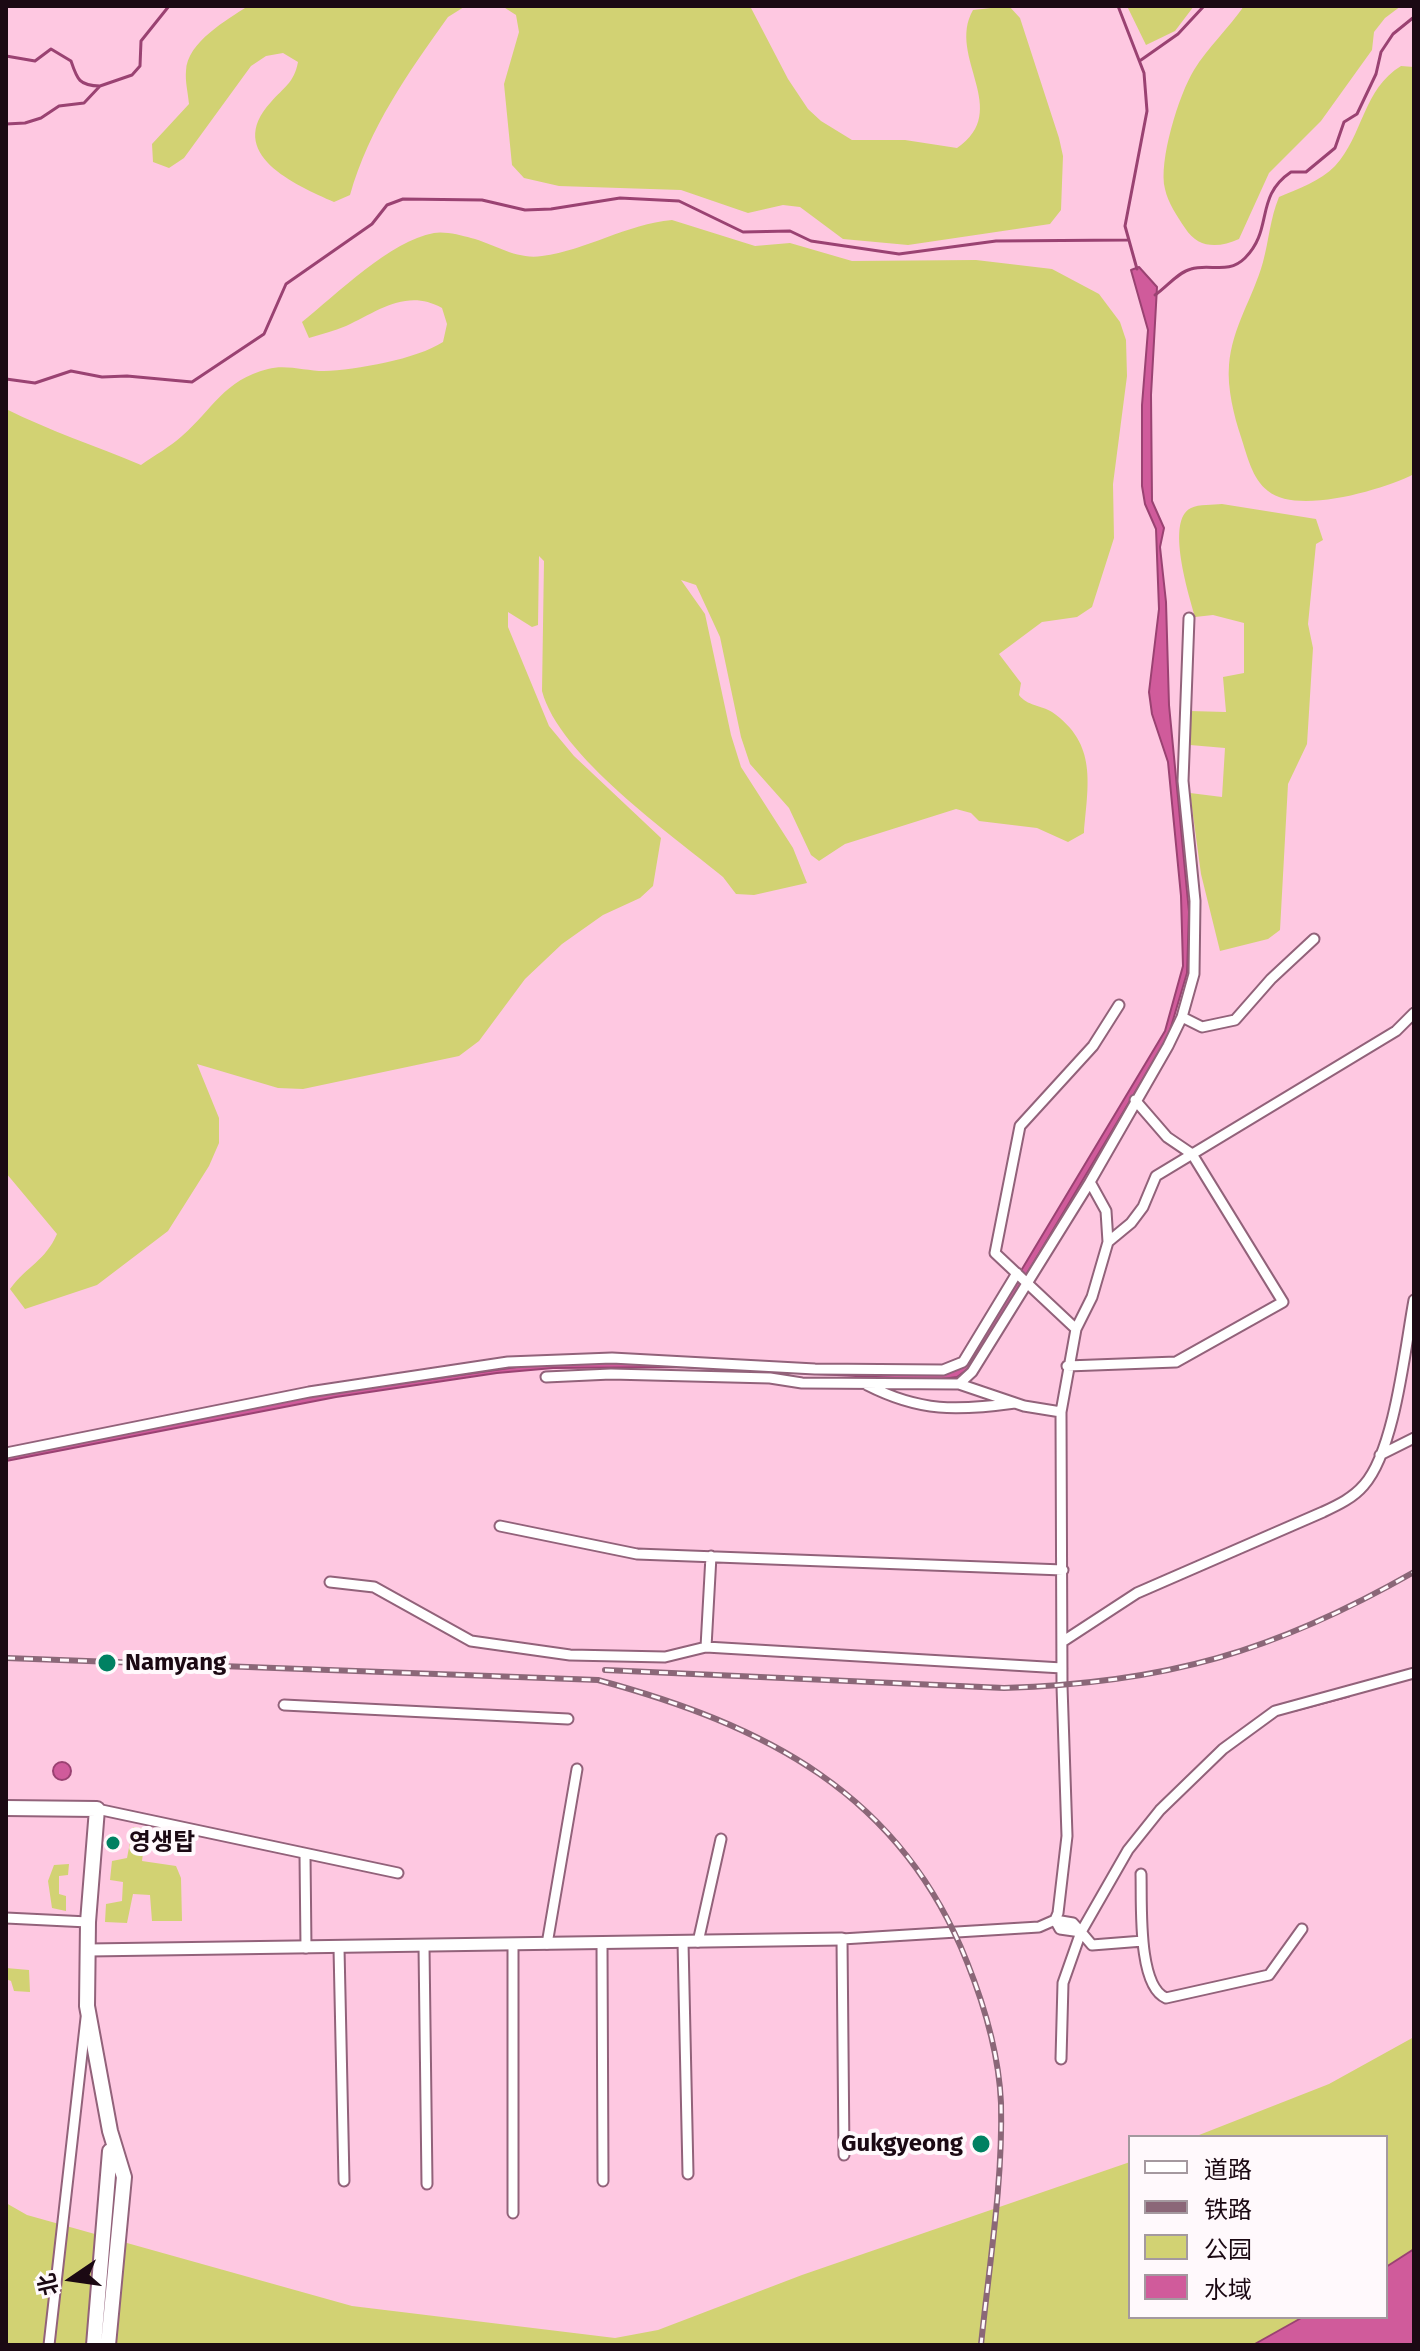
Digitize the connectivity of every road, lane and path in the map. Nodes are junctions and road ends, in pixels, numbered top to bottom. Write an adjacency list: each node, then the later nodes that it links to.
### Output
1 (1189, 618): 5 (street)
2 (1314, 939): 5 (street)
3 (1119, 1005): 10 (street)
4 (1414, 1013): 7 (street)
5 (1182, 1017): 6 (street)
6 (1135, 1100): 7 (street); 8 (street)
7 (1192, 1154): 9 (street); 13 (street)
8 (1090, 1182): 9 (street); 10 (street)
9 (1108, 1242): 12 (street)
10 (1021, 1277): 12 (street); 16 (street); 20 (street)
11 (1414, 1300): 21 (street)
12 (1076, 1329): 13 (street)
13 (1067, 1366): 18 (street)
14 (546, 1377): 15 (street)
15 (864, 1383): 16 (street); 17 (street)
16 (959, 1384): 17 (street)
17 (1015, 1402): 18 (street)
18 (1061, 1412): 24 (street)
19 (1414, 1438): 21 (street)
20 (6, 1453)
21 (1380, 1455): 26 (street)
22 (500, 1526): 23 (street)
23 (711, 1556): 24 (street); 27 (street)
24 (1063, 1570): 26 (street)
25 (330, 1582): 27 (street)
26 (1062, 1642): 28 (street)
27 (706, 1647): 28 (street)
28 (1062, 1668): 40 (street)
29 (1414, 1673): 43 (street)
30 (284, 1705): 31 (street)
31 (568, 1719)
32 (577, 1769): 49 (street)
33 (6, 1808): 34 (main road)
34 (97, 1809): 36 (street); 41 (main road)
35 (721, 1839): 47 (street)
36 (305, 1855): 37 (street); 52 (street)
37 (398, 1873)
38 (1141, 1874): 45 (street)
39 (6, 1918): 41 (street)
40 (1055, 1920): 43 (street); 44 (street)
41 (88, 1922): 54 (main road)
42 (1302, 1929): 45 (street)
43 (1081, 1932): 45 (street); 56 (street)
44 (842, 1939): 47 (street); 57 (street)
45 (1143, 1941)
46 (683, 1942): 47 (street); 48 (street); 58 (street)
47 (698, 1942)
48 (602, 1943): 49 (street); 60 (street)
49 (547, 1944): 50 (street)
50 (513, 1945): 51 (street); 63 (street)
51 (424, 1946): 53 (street); 61 (street)
52 (306, 1948): 53 (street); 54 (street)
53 (339, 1948): 59 (street)
54 (89, 1950): 55 (main road)
55 (87, 2006): 62 (main road); 64 (street)
56 (1061, 2059)
57 (844, 2155)
58 (688, 2174)
59 (344, 2181)
60 (603, 2181)
61 (427, 2184)
62 (116, 2195): 65 (main road); 66 (main road)
63 (513, 2213)
64 (49, 2345)
65 (94, 2345)
66 (108, 2345)

